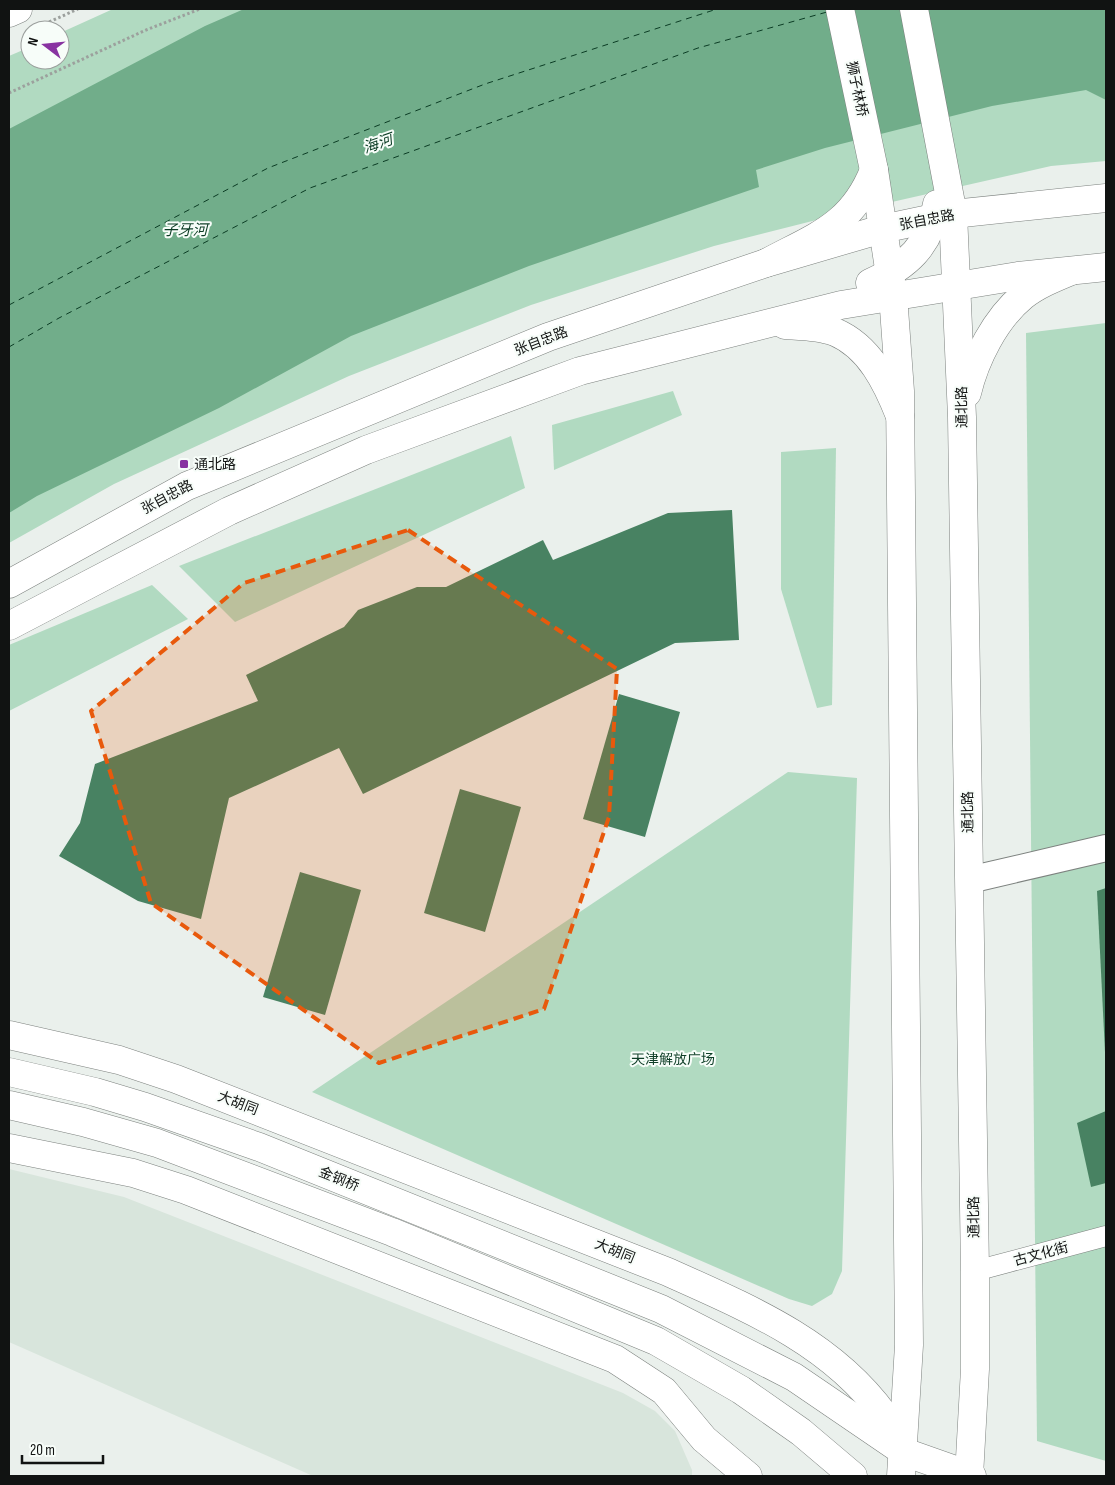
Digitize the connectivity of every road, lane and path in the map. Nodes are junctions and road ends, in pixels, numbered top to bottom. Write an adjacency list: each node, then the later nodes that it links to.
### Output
1 (18, 9): 6 (main road)
2 (78, 9): 7 (path)
3 (200, 9): 8 (path)
4 (840, 9): 9 (main road, 狮子林桥)
5 (914, 9): 11 (main road, 通北路)
6 (9, 13)
7 (54, 20)
8 (9, 93)
9 (874, 170): 12 (main road); 13 (main road)
10 (1106, 198): 11 (main road, 张自忠路)
11 (944, 216): 12 (main road, 张自忠路); 16 (main road); 17 (main road, 通北路)
12 (882, 229): 13 (main road, 张自忠路); 16 (main road)
13 (766, 262): 21 (main road, 张自忠路)
14 (1106, 267): 15 (main road)
15 (1071, 271): 17 (main road); 19 (main road)
16 (892, 284): 17 (main road); 18 (main road); 20 (main road)
17 (958, 286): 19 (main road, 通北路)
18 (766, 324): 20 (main road); 22 (main road)
19 (962, 417): 24 (main road, 通北路)
20 (901, 418): 31 (main road)
21 (9, 584)
22 (9, 626)
23 (1106, 848): 24 (street)
24 (969, 880): 30 (main road, 通北路)
25 (9, 1034): 31 (main road, 大胡同)
26 (9, 1072): 31 (main road, 金钢桥)
27 (9, 1105): 33 (main road)
28 (9, 1148): 32 (main road)
29 (1106, 1236): 30 (street, 古文化街)
30 (975, 1271): 34 (main road, 通北路)
31 (902, 1464): 34 (main road)
32 (748, 1476)
33 (853, 1476)
34 (970, 1476)

